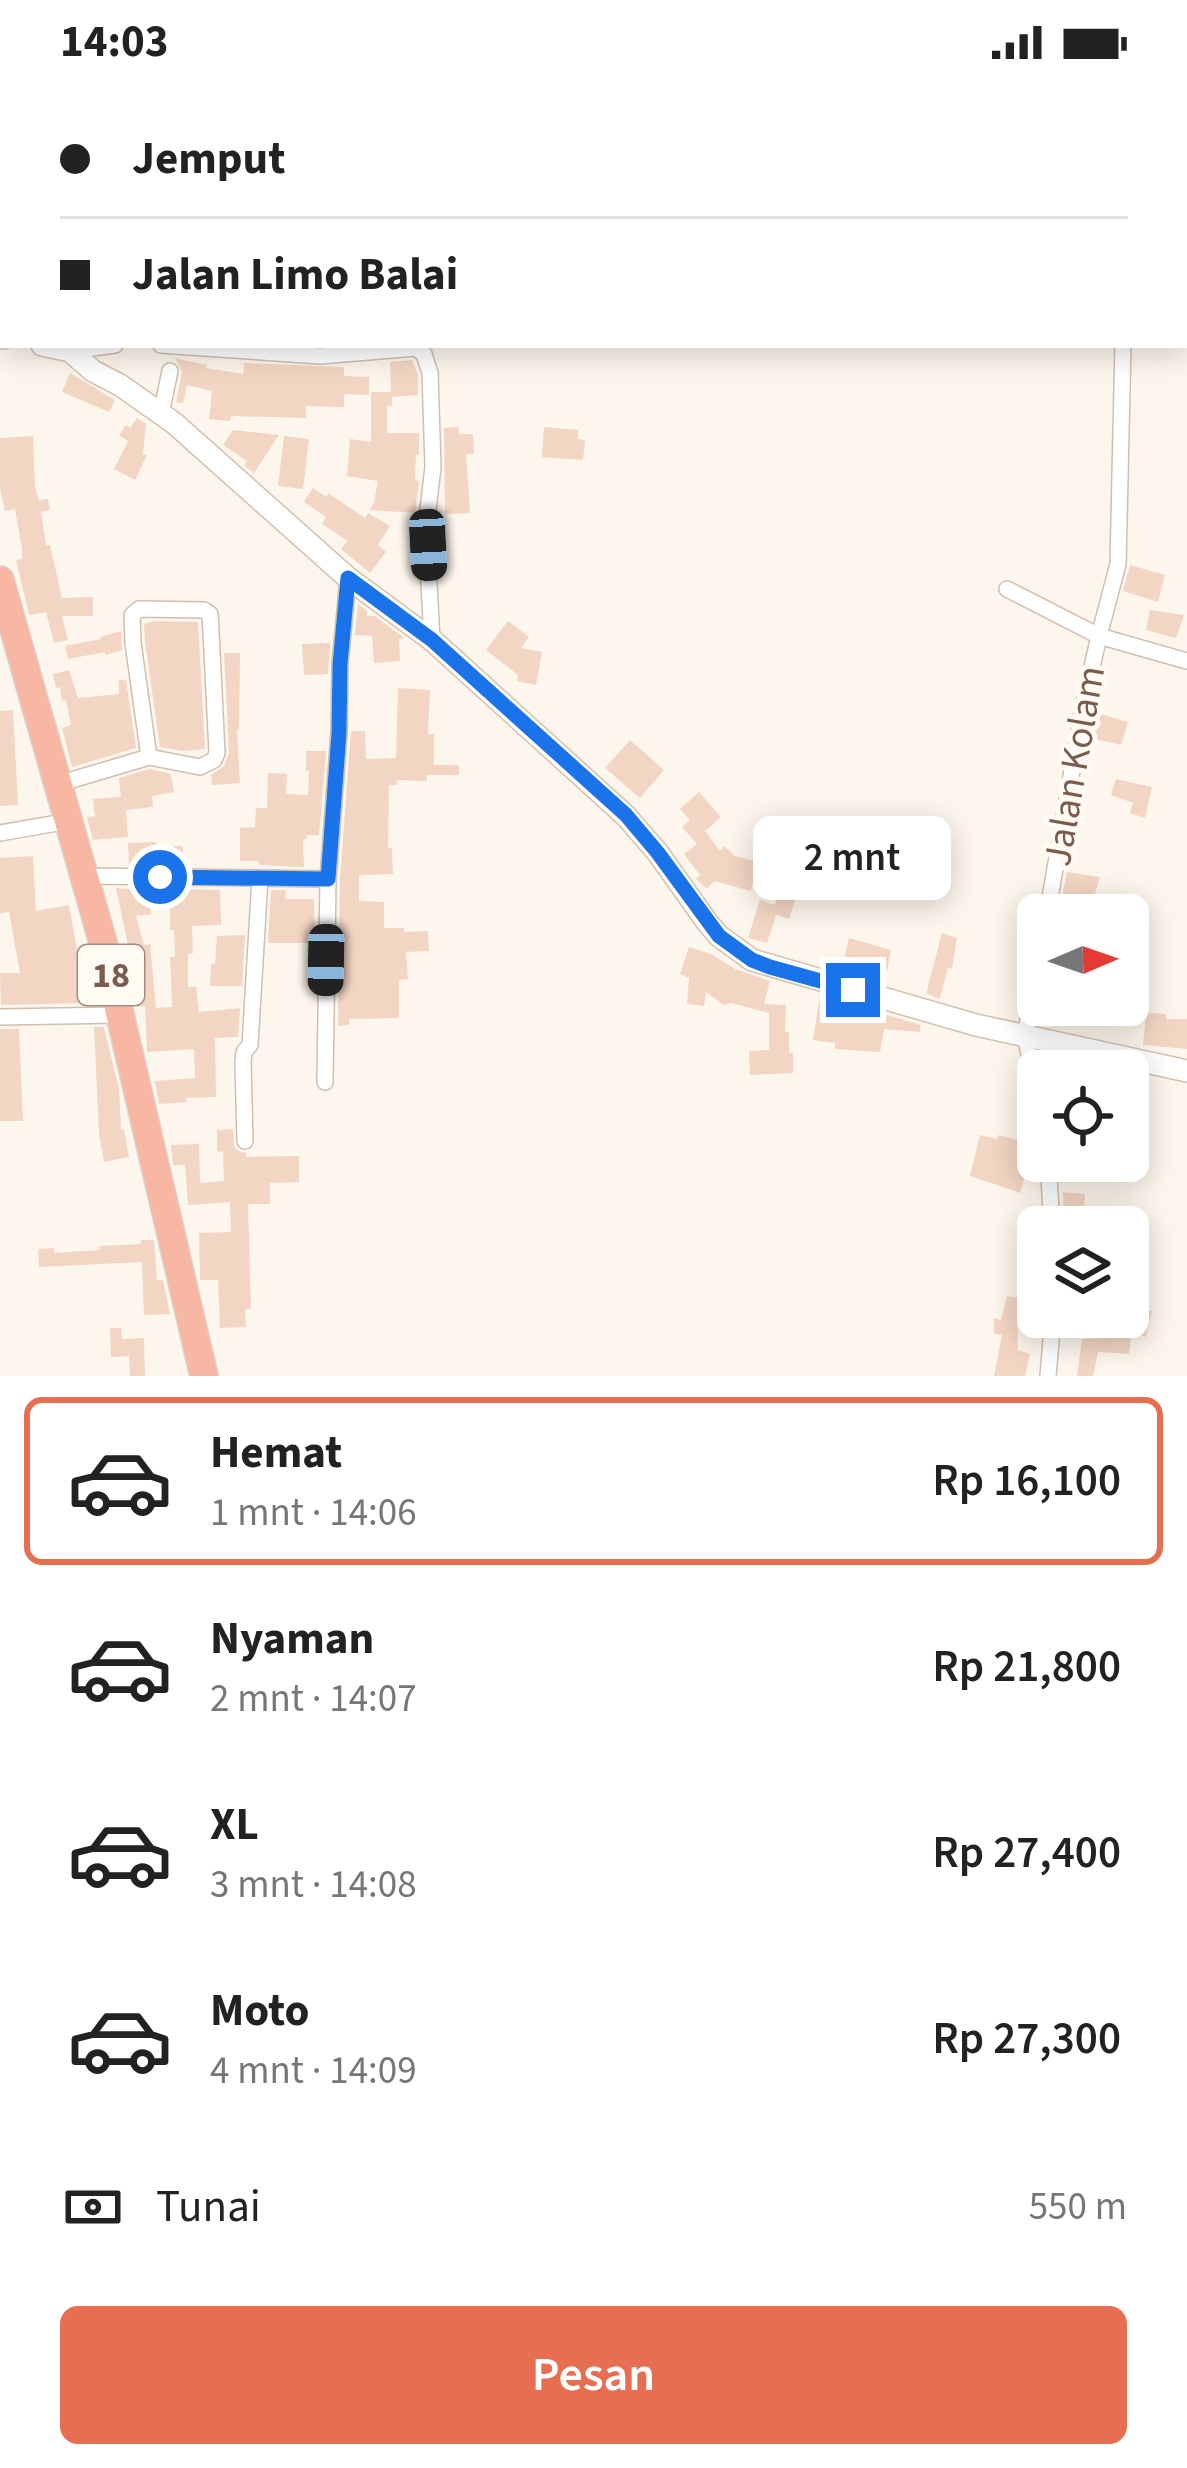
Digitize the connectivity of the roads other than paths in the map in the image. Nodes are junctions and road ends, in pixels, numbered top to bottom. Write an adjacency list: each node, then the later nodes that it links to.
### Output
1 (56, 348): 7 (street)
2 (92, 348): 7 (street)
3 (204, 348): 4 (street)
4 (416, 348)
5 (416, 348): 14 (street)
6 (1123, 348): 13 (street)
7 (70, 351): 9 (street)
8 (170, 370): 9 (street)
9 (161, 414): 10 (street)
10 (348, 578): 14 (street); 22 (street)
11 (0, 580): 17 (highway, 18)
12 (1006, 589): 13 (street)
13 (1099, 636): 15 (street, Jalan Kolam); 23 (street, Jalan Kolam)
14 (432, 640): 27 (street)
15 (1187, 661)
16 (149, 757): 16 (street); 17 (street)
17 (58, 784): 18 (highway, 18)
18 (69, 821): 19 (street); 20 (highway, 18)
19 (0, 833)
20 (86, 876): 21 (street); 24 (highway, 18)
21 (260, 878): 22 (street); 31 (street)
22 (328, 879): 30 (street)
23 (1051, 894)
24 (120, 1015): 25 (street); 33 (highway, 18)
25 (0, 1017)
26 (1027, 1026): 27 (street)
27 (1025, 1036): 28 (street); 29 (street)
28 (1028, 1050)
29 (1187, 1071)
30 (325, 1082)
31 (245, 1141)
32 (1051, 1338): 34 (street)
33 (204, 1376)
34 (1048, 1376)

